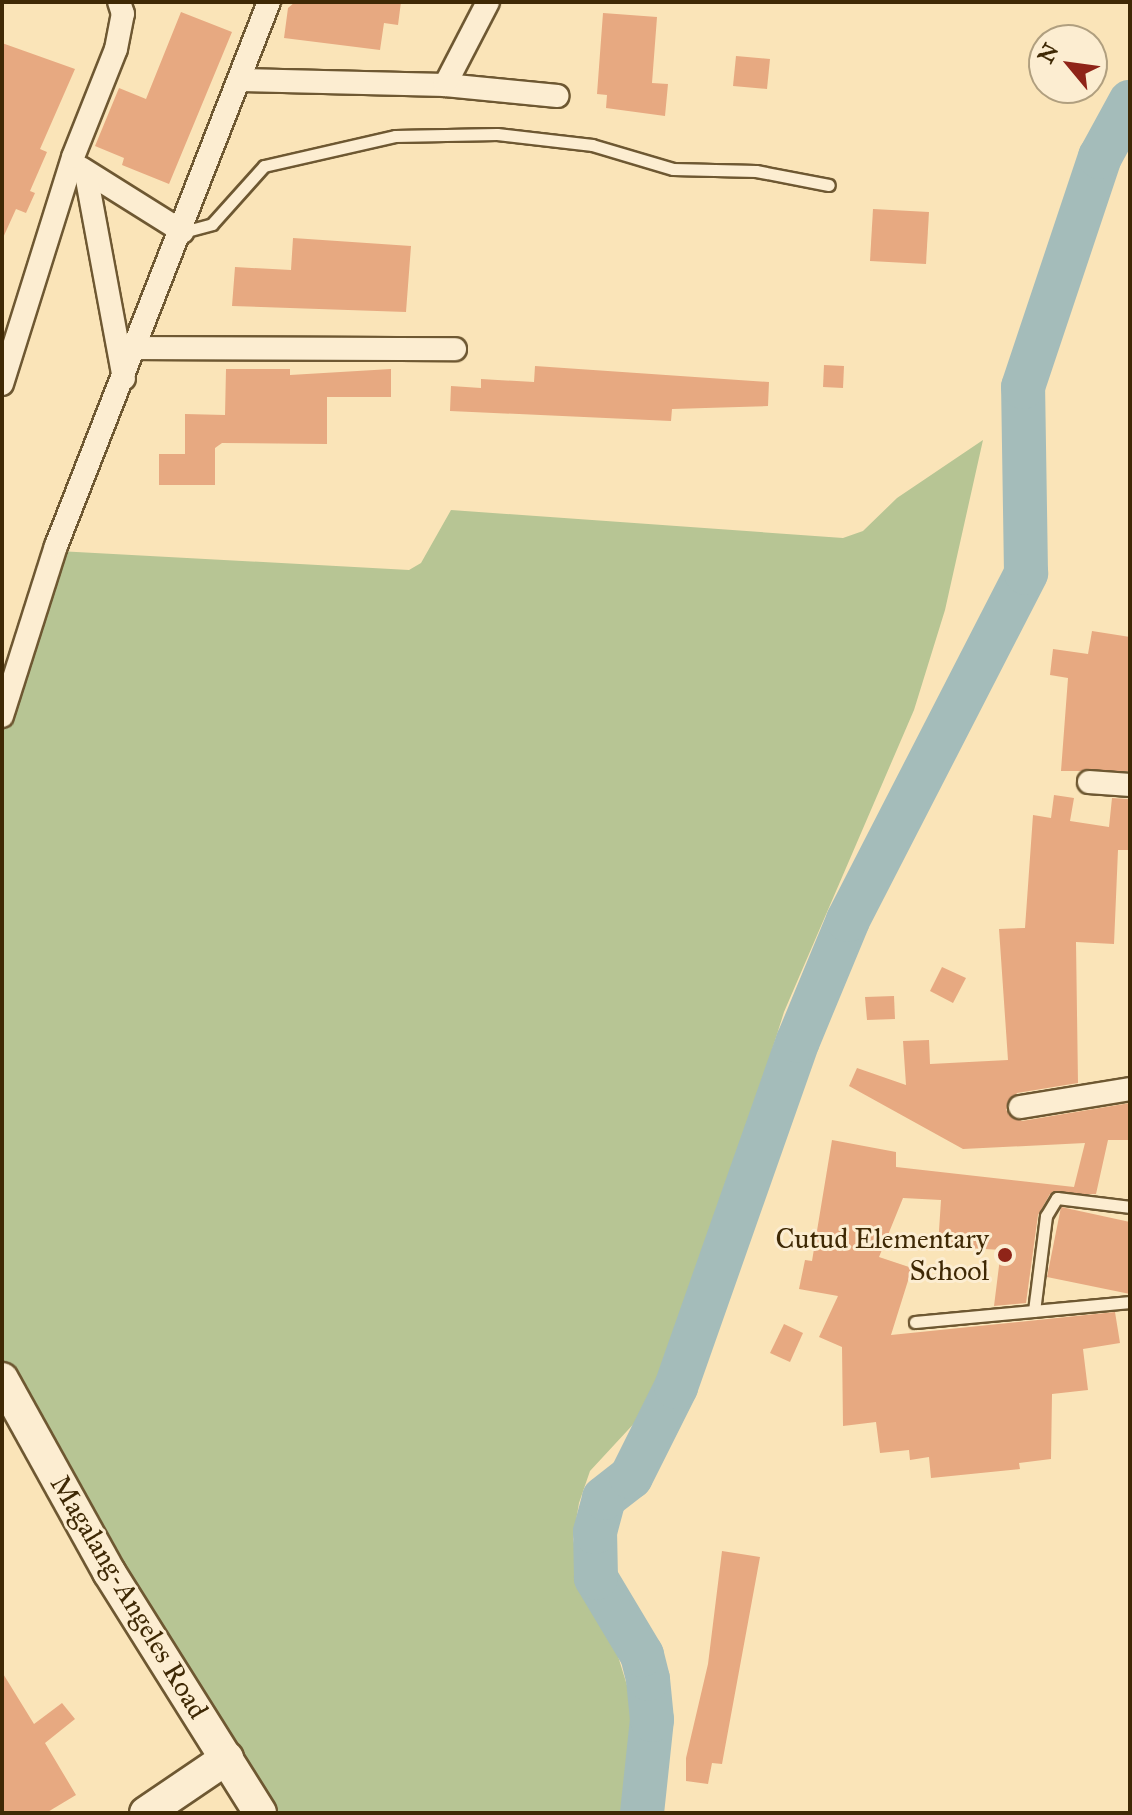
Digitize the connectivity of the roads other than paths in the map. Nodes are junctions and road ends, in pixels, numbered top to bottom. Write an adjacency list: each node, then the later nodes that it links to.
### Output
1 (119, 2): 7 (street)
2 (269, 2): 4 (street)
3 (488, 2): 5 (street)
4 (242, 80): 5 (street); 9 (street)
5 (445, 85): 6 (street)
6 (557, 96)
7 (80, 165): 9 (street); 12 (street); 13 (street)
8 (829, 185): 9 (lane)
9 (183, 232): 10 (street)
10 (136, 348): 11 (street); 12 (street)
11 (455, 349)
12 (124, 379): 14 (street)
13 (2, 384)
14 (2, 716)
15 (1089, 782): 16 (street)
16 (1130, 785)
17 (1130, 1089): 18 (street)
18 (1020, 1107)
19 (1130, 1207): 21 (lane)
20 (1130, 1302): 21 (lane)
21 (1034, 1311): 22 (lane)
22 (915, 1322)
23 (2, 1379): 24 (main road, Magalang-Angeles Road)
24 (227, 1758): 25 (main road); 26 (main road, Magalang-Angeles Road)
25 (146, 1813)
26 (260, 1813)

